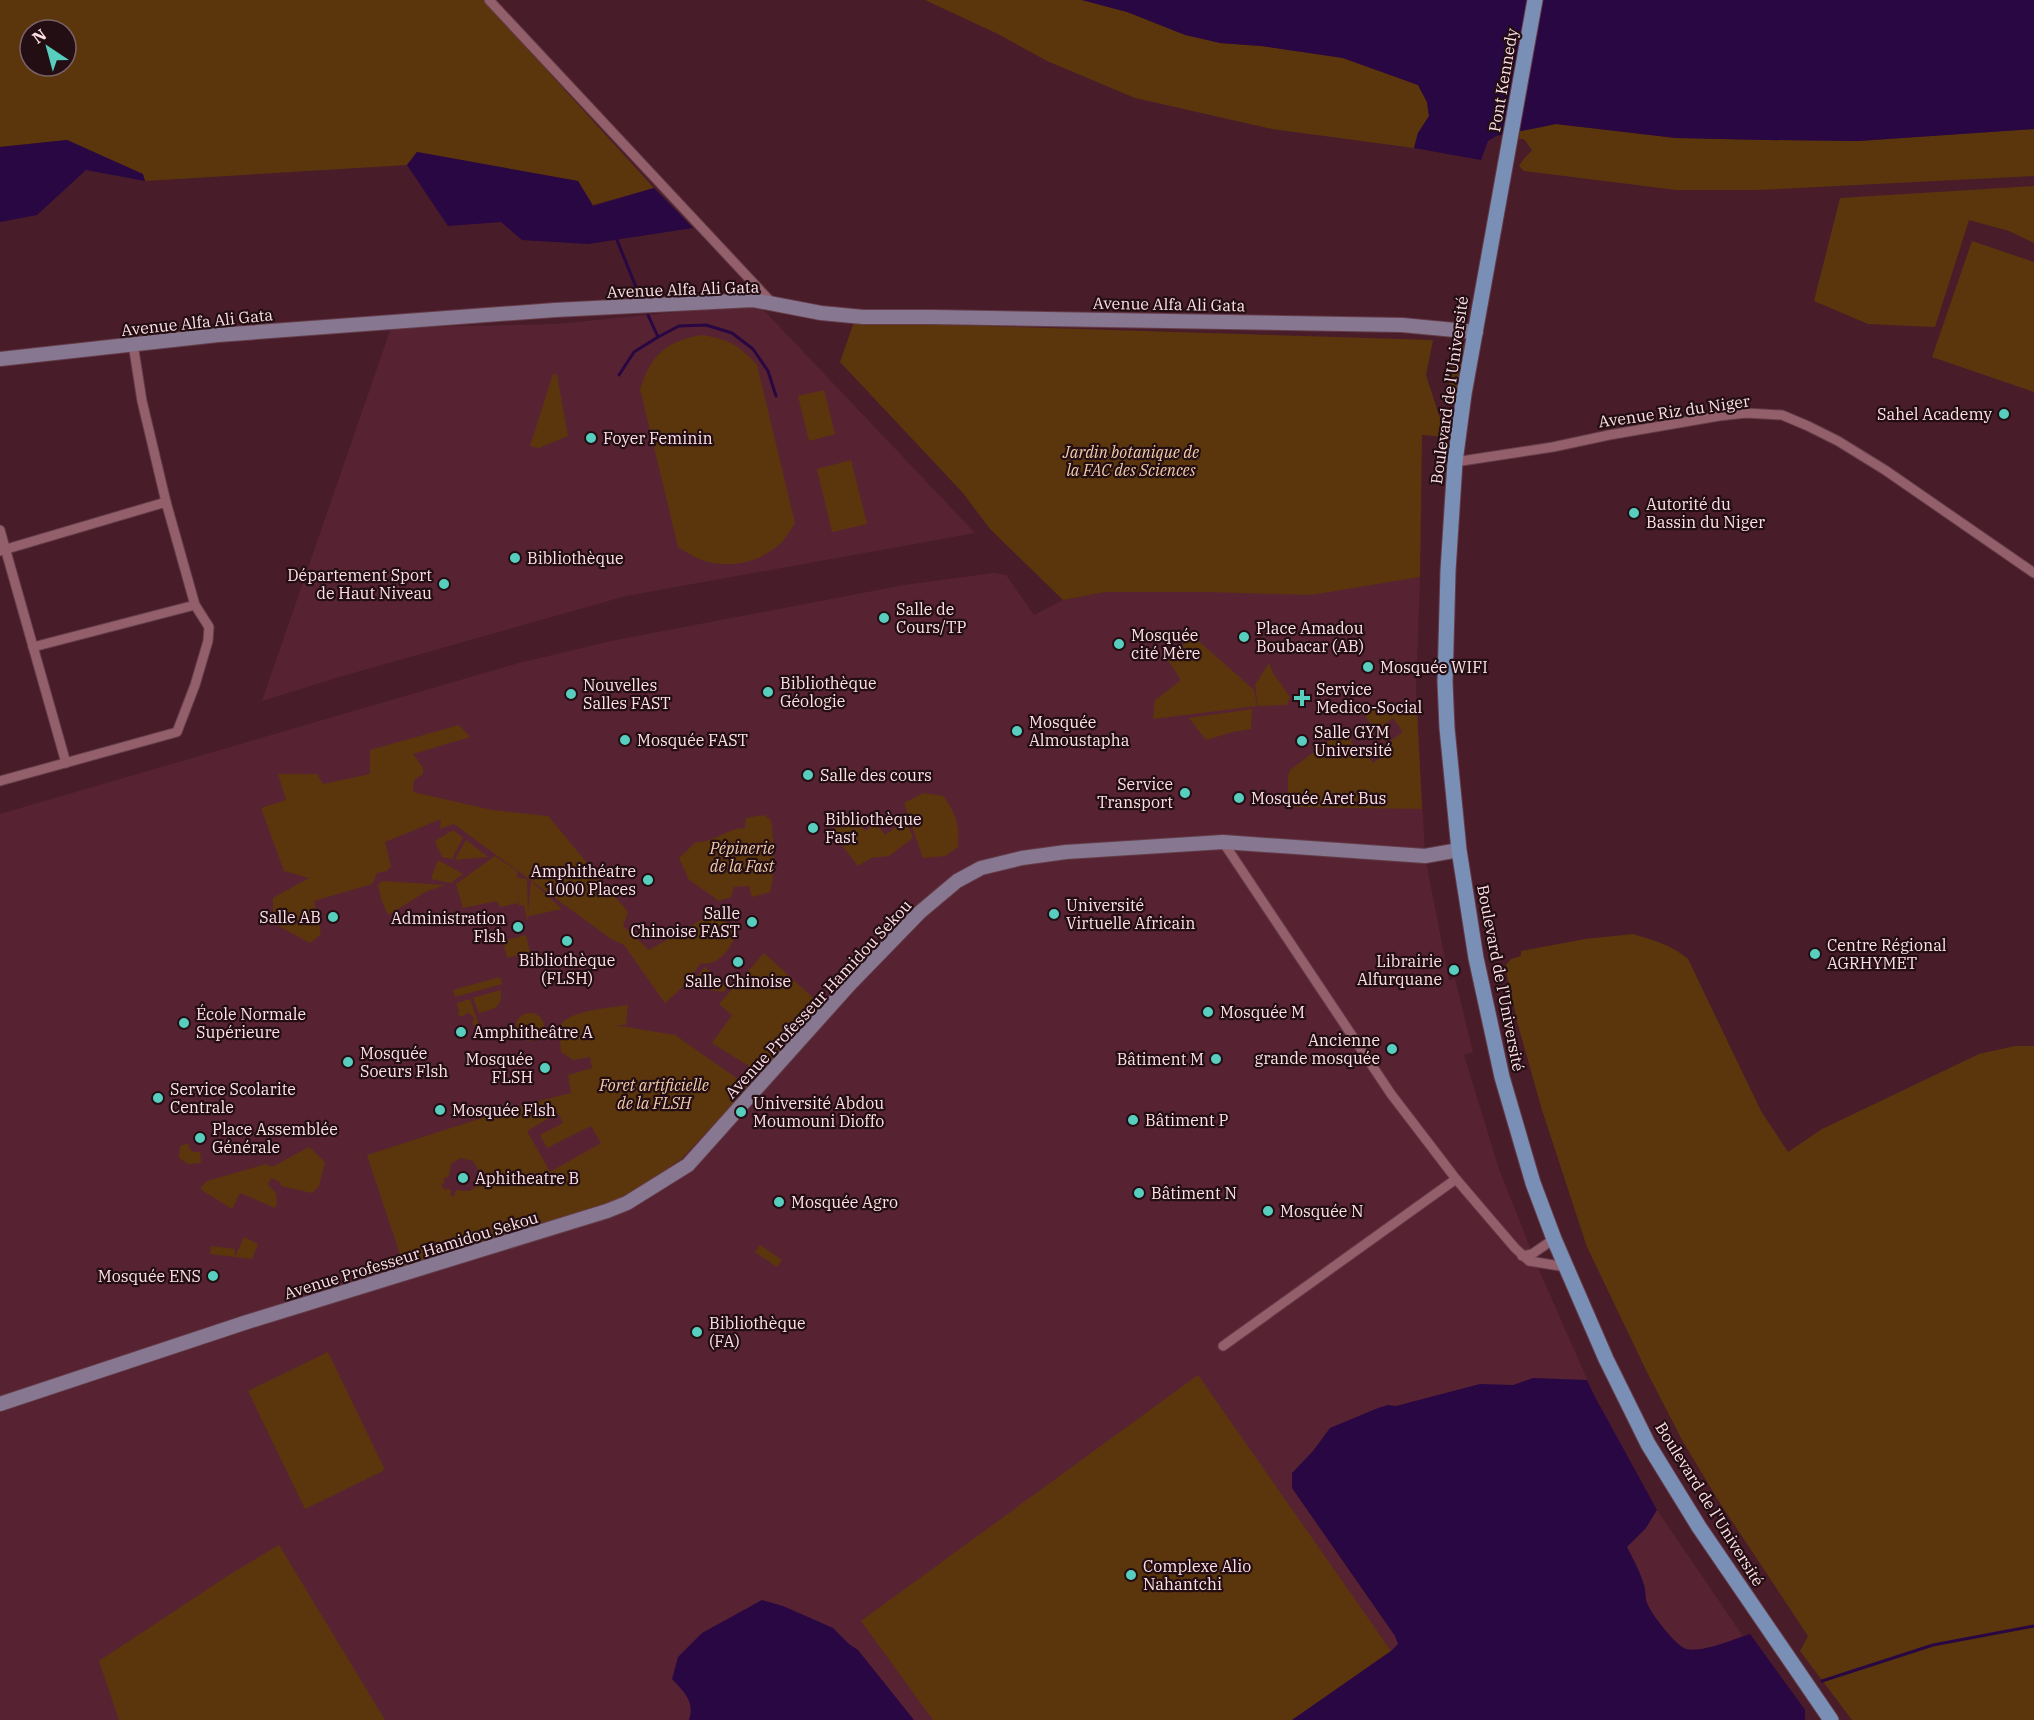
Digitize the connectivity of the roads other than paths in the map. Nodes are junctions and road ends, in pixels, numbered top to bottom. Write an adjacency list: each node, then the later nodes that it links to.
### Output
1 (489, 0): 4 (street)
2 (1535, 0): 3 (main road, Pont Kennedy)
3 (1506, 166): 5 (main road, Boulevard de l'Université)
4 (773, 304): 5 (street, Avenue Alfa Ali Gata); 6 (street, Avenue Alfa Ali Gata)
5 (1476, 332): 8 (main road, Boulevard de l'Université)
6 (133, 344): 7 (street, Avenue Alfa Ali Gata); 9 (street)
7 (0, 359)
8 (1455, 462): 12 (street, Avenue Riz du Niger); 18 (main road, Boulevard de l'Université)
9 (166, 502): 11 (street); 13 (street)
10 (0, 530): 11 (street)
11 (3, 550): 14 (street)
12 (2034, 573)
13 (195, 605): 14 (street); 15 (street)
14 (33, 647): 15 (street)
15 (66, 763): 16 (street)
16 (0, 782)
17 (1222, 842): 18 (street, Avenue Professeur Hamidou Sekou); 19 (street); 24 (street, Avenue Professeur Hamidou Sekou)
18 (1459, 850): 20 (main road, Boulevard de l'Université)
19 (1456, 1179): 21 (street); 23 (street)
20 (1554, 1239): 21 (street); 22 (main road, Boulevard de l'Université)
21 (1522, 1256): 22 (street)
22 (1566, 1267): 25 (main road, Boulevard de l'Université)
23 (1223, 1346)
24 (0, 1404)
25 (1831, 1720)

